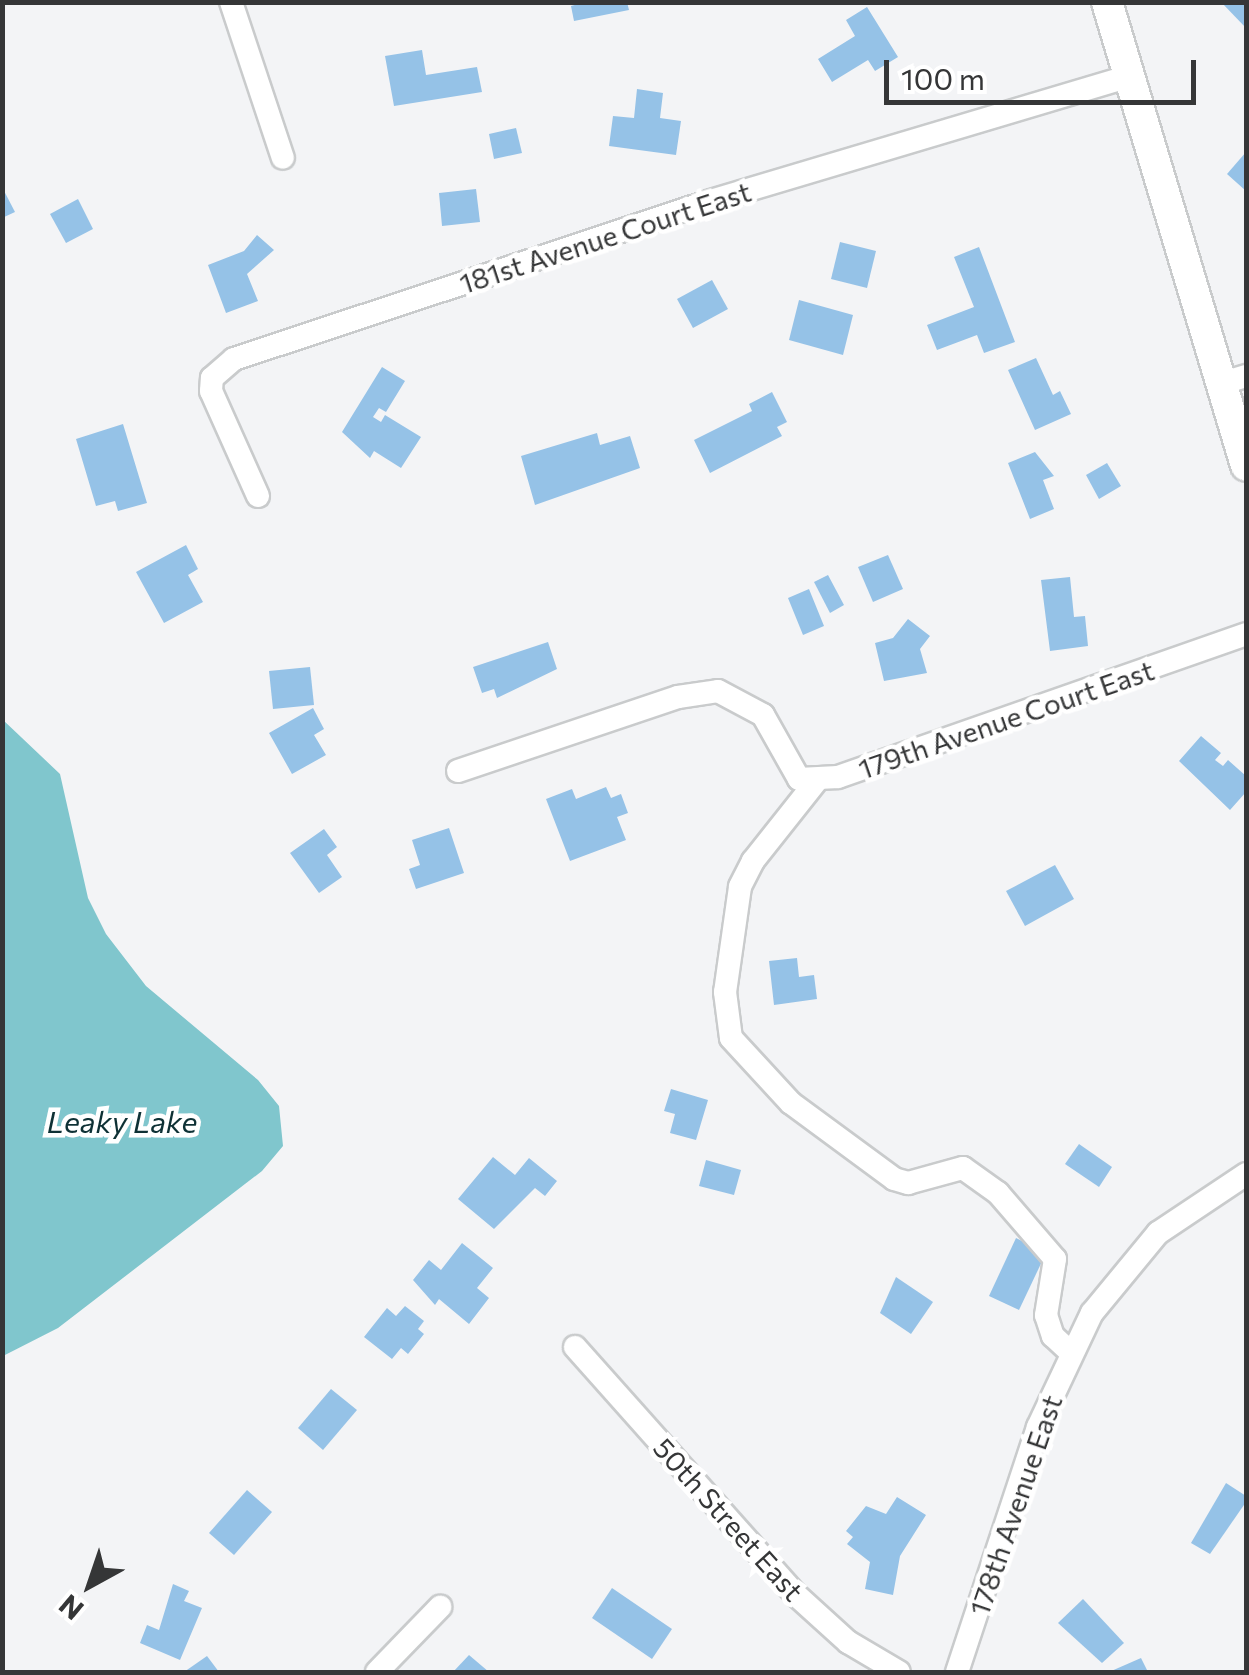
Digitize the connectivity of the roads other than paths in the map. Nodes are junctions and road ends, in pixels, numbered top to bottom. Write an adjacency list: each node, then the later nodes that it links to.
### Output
1 (231, 2): 4 (street)
2 (1107, 2): 3 (street)
3 (1129, 76): 5 (street); 7 (street, 181st Avenue Court East)
4 (284, 158)
5 (1235, 379): 6 (street)
6 (1246, 466)
7 (258, 496)
8 (1246, 634): 10 (street, 179th Avenue Court East)
9 (458, 771): 10 (street)
10 (818, 780): 13 (street)
11 (1246, 1174): 13 (street, 178th Avenue East)
12 (575, 1347): 16 (street, 50th Street East)
13 (1071, 1353): 17 (street, 178th Avenue East)
14 (440, 1608): 15 (street)
15 (376, 1672)
16 (899, 1672)
17 (957, 1672)

